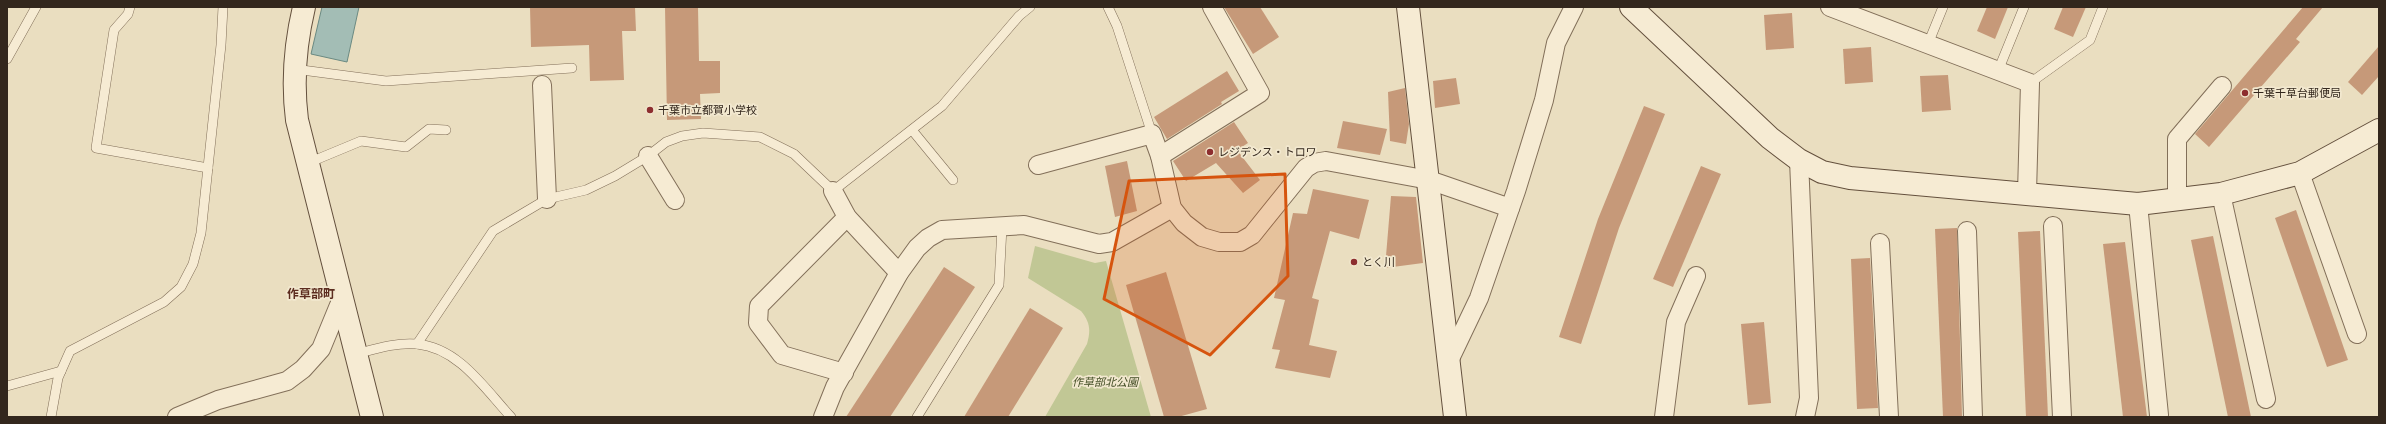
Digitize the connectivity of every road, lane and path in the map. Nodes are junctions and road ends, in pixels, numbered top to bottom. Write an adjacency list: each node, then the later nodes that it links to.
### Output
1 (36, 7): 17 (lane)
2 (130, 7): 33 (lane)
3 (223, 7): 33 (lane)
4 (304, 7): 18 (street)
5 (1030, 7): 25 (lane)
6 (1108, 7): 27 (lane)
7 (1212, 7): 29 (street)
8 (1408, 7): 36 (street)
9 (1574, 7): 45 (street)
10 (1631, 7): 30 (street)
11 (1830, 7): 15 (street)
12 (1943, 7): 16 (lane)
13 (2024, 7): 20 (lane)
14 (2103, 7): 21 (lane)
15 (1861, 13): 16 (street)
16 (1928, 44): 20 (street)
17 (7, 59)
18 (294, 68): 19 (lane); 31 (street)
19 (572, 68)
20 (1998, 71): 21 (street)
21 (2030, 83): 38 (street)
22 (542, 85): 40 (street)
23 (2222, 86): 42 (street)
24 (446, 130): 31 (lane)
25 (912, 130): 35 (lane); 37 (lane)
26 (2379, 130): 34 (street)
27 (1152, 134): 29 (street); 32 (street)
28 (648, 156): 37 (lane); 40 (lane); 41 (street)
29 (1160, 156): 44 (street)
30 (1799, 160): 38 (street); 71 (street)
31 (308, 163): 53 (street)
32 (1038, 165)
33 (208, 168): 58 (lane)
34 (2300, 173): 39 (street); 54 (street)
35 (954, 180)
36 (1429, 180): 44 (street); 45 (street); 57 (street)
37 (833, 191): 46 (street)
38 (2027, 193): 43 (street)
39 (2221, 194): 42 (street); 61 (street)
40 (548, 199): 55 (lane)
41 (675, 200)
42 (2177, 200): 43 (street)
43 (2138, 204): 62 (street)
44 (1172, 208): 48 (street)
45 (1510, 208): 57 (street)
46 (847, 217): 51 (street); 59 (street)
47 (2053, 226): 74 (street)
48 (1002, 227): 51 (street); 68 (lane)
49 (1967, 231): 73 (street)
50 (1880, 243): 72 (street)
51 (899, 273): 59 (street)
52 (1696, 276): 70 (street)
53 (342, 298): 56 (street); 64 (street)
54 (2357, 334)
55 (417, 344): 56 (lane); 66 (lane)
56 (356, 354): 65 (street)
57 (1448, 364): 69 (street)
58 (61, 372): 60 (lane); 63 (lane)
59 (844, 373): 67 (street)
60 (7, 386)
61 (2266, 399)
62 (2159, 415)
63 (51, 417)
64 (177, 417)
65 (372, 417)
66 (511, 417)
67 (823, 417)
68 (917, 417)
69 (1455, 417)
70 (1664, 417)
71 (1805, 417)
72 (1889, 417)
73 (1973, 417)
74 (2062, 417)

